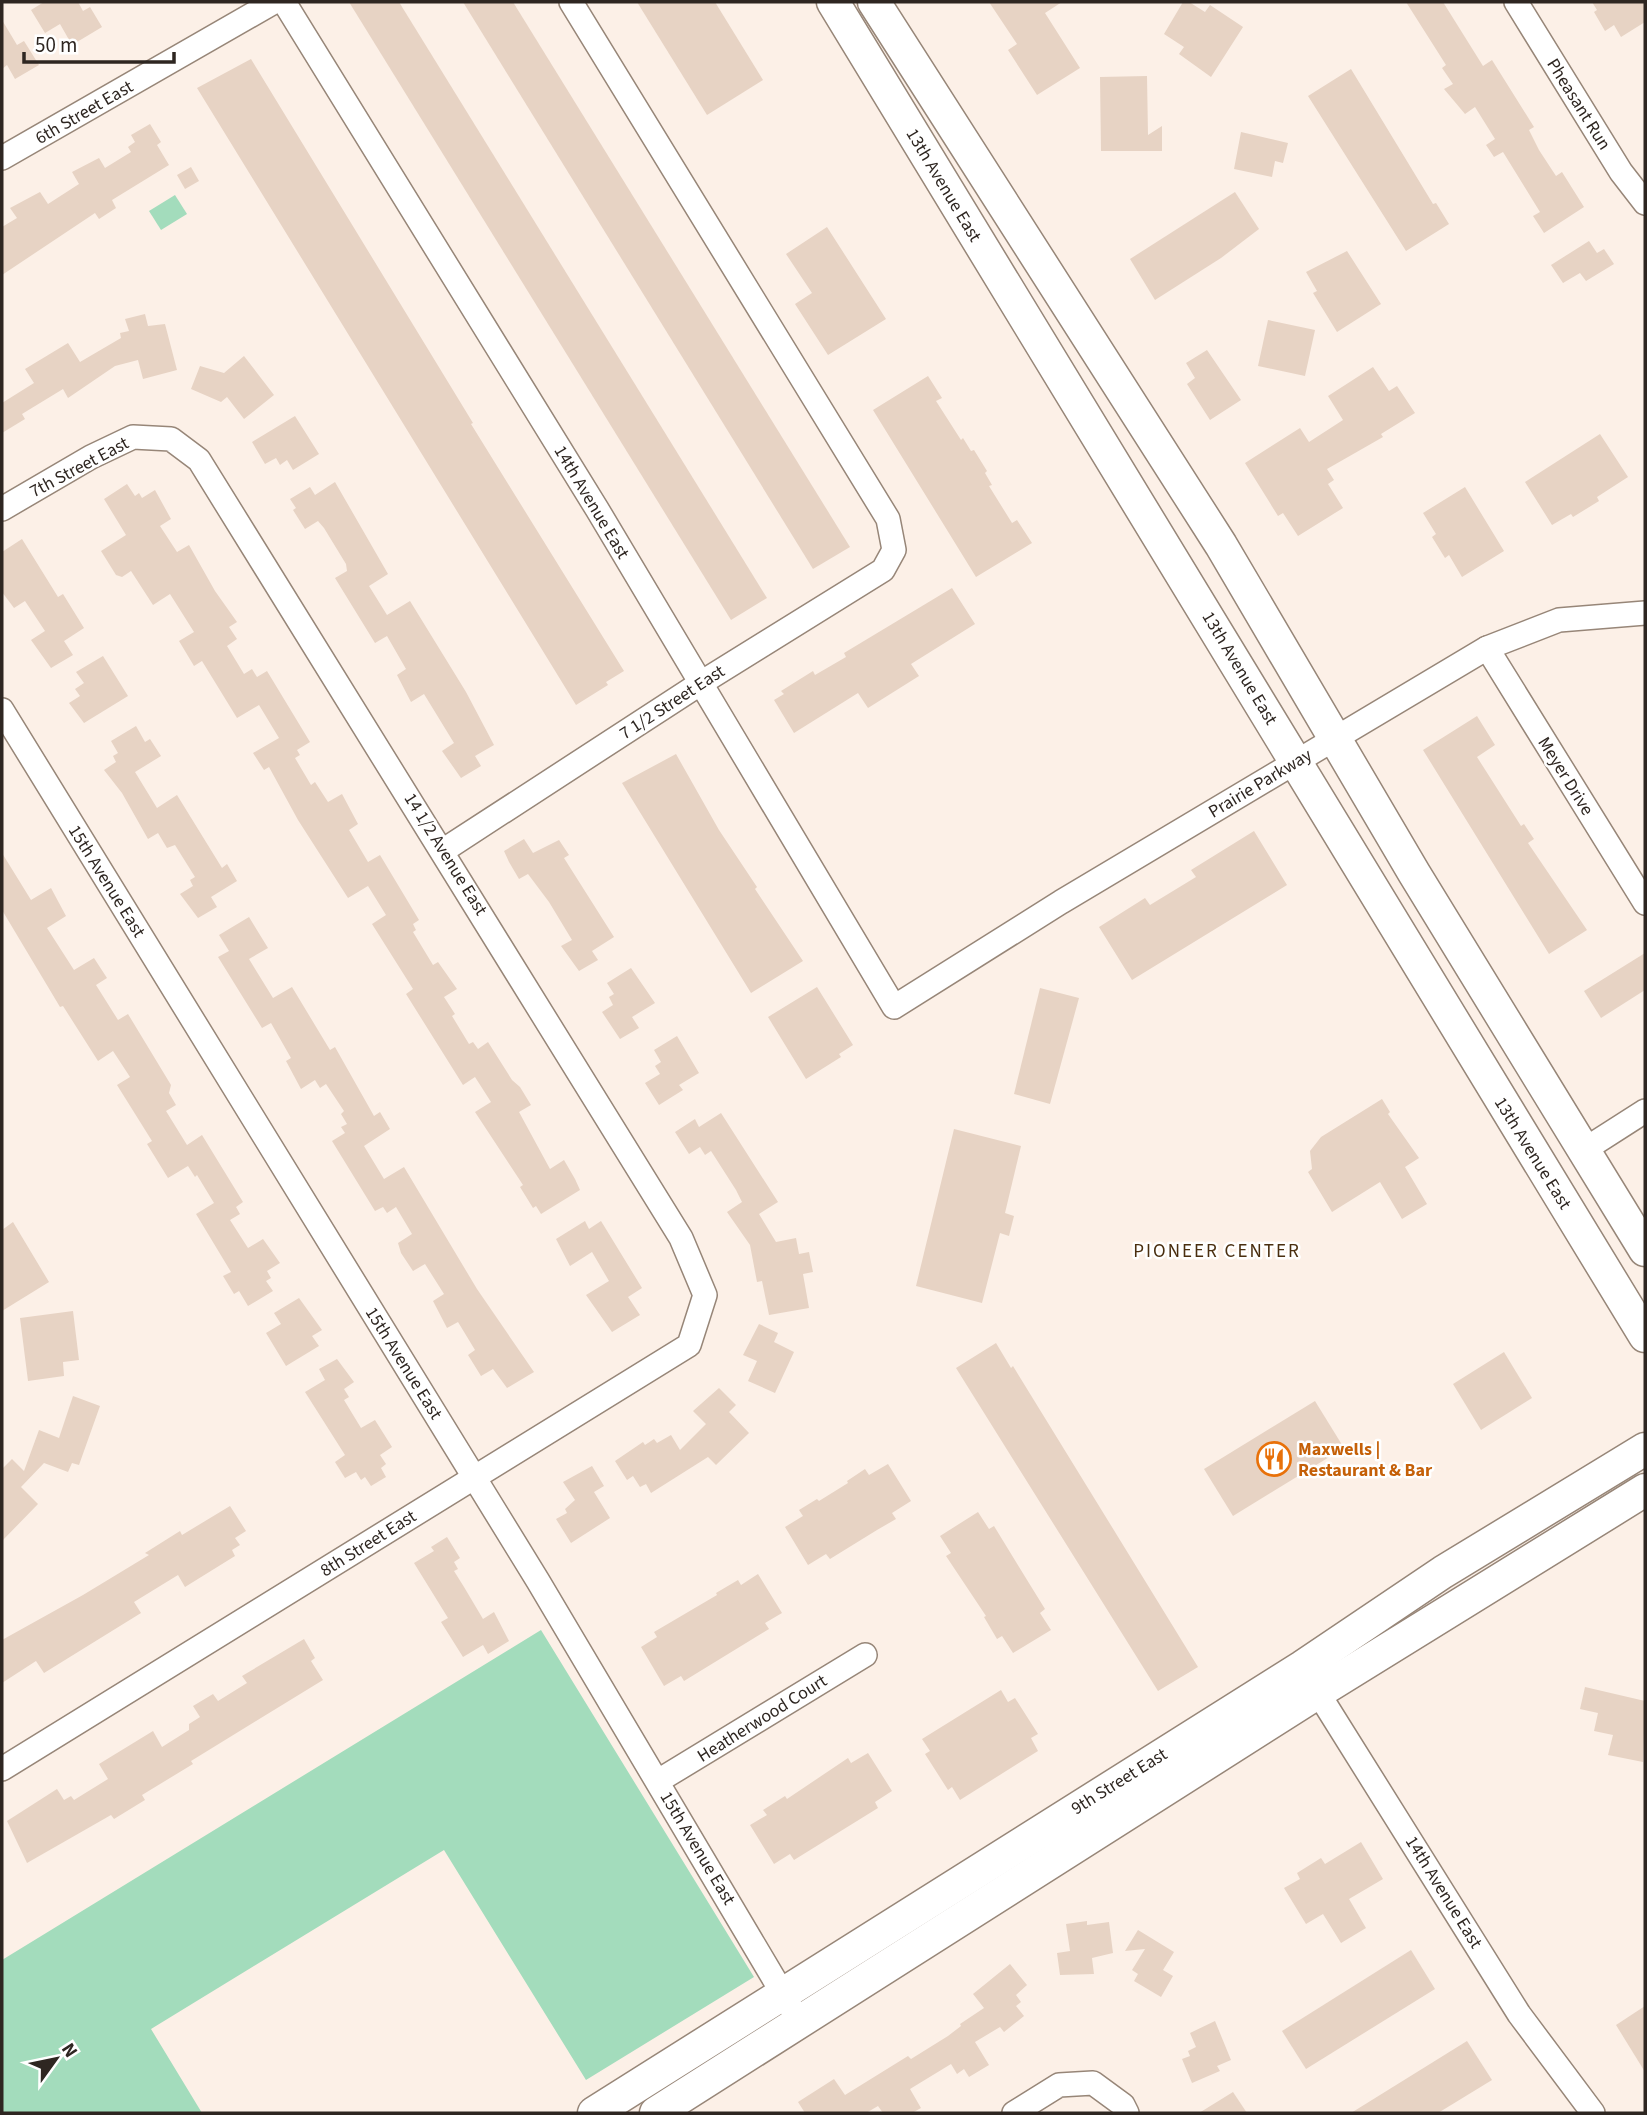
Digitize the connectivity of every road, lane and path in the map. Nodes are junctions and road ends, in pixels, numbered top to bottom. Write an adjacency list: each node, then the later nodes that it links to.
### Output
1 (274, 2): 7 (street, 6th Street East)
2 (284, 2): 13 (street, 14th Avenue East)
3 (571, 2): 13 (street, 7 1/2 Street East)
4 (833, 2): 16 (main road, 13th Avenue East)
5 (874, 2): 15 (main road)
6 (1516, 2): 8 (street, Pheasant Run)
7 (2, 158)
8 (1645, 203)
9 (160, 439): 10 (street, 7th Street East); 17 (street, 14 1/2 Avenue East)
10 (2, 509)
11 (1645, 614): 12 (street, Prairie Parkway)
12 (1488, 648): 15 (street, Prairie Parkway); 18 (street, Meyer Drive)
13 (701, 683): 17 (street, 7 1/2 Street East); 19 (street, 14th Avenue East)
14 (2, 710): 26 (street, 15th Avenue East)
15 (1335, 738): 16 (street, Prairie Parkway); 21 (main road)
16 (1296, 761): 19 (street, Prairie Parkway); 24 (main road, 13th Avenue East)
17 (444, 850): 23 (street, 14 1/2 Avenue East)
18 (1645, 903)
19 (894, 1007)
20 (1645, 1111): 21 (street)
21 (1584, 1150): 22 (main road)
22 (1645, 1250)
23 (705, 1295): 26 (street, 8th Street East)
24 (1645, 1336)
25 (1645, 1449): 29 (main road, 9th Street East)
26 (474, 1477): 30 (street, 8th Street East); 31 (street, 15th Avenue East)
27 (1645, 1490): 29 (main road, 9th Street East)
28 (865, 1655): 31 (street, Heatherwood Court)
29 (1310, 1680): 32 (main road, 9th Street East); 37 (street, 14th Avenue East)
30 (2, 1769)
31 (658, 1782): 32 (street, 15th Avenue East)
32 (792, 2008): 33 (main road, 9th Street East); 34 (main road, 9th Street East)
33 (594, 2113)
34 (656, 2113)
35 (1014, 2113): 36 (street)
36 (1128, 2113)
37 (1594, 2113)

